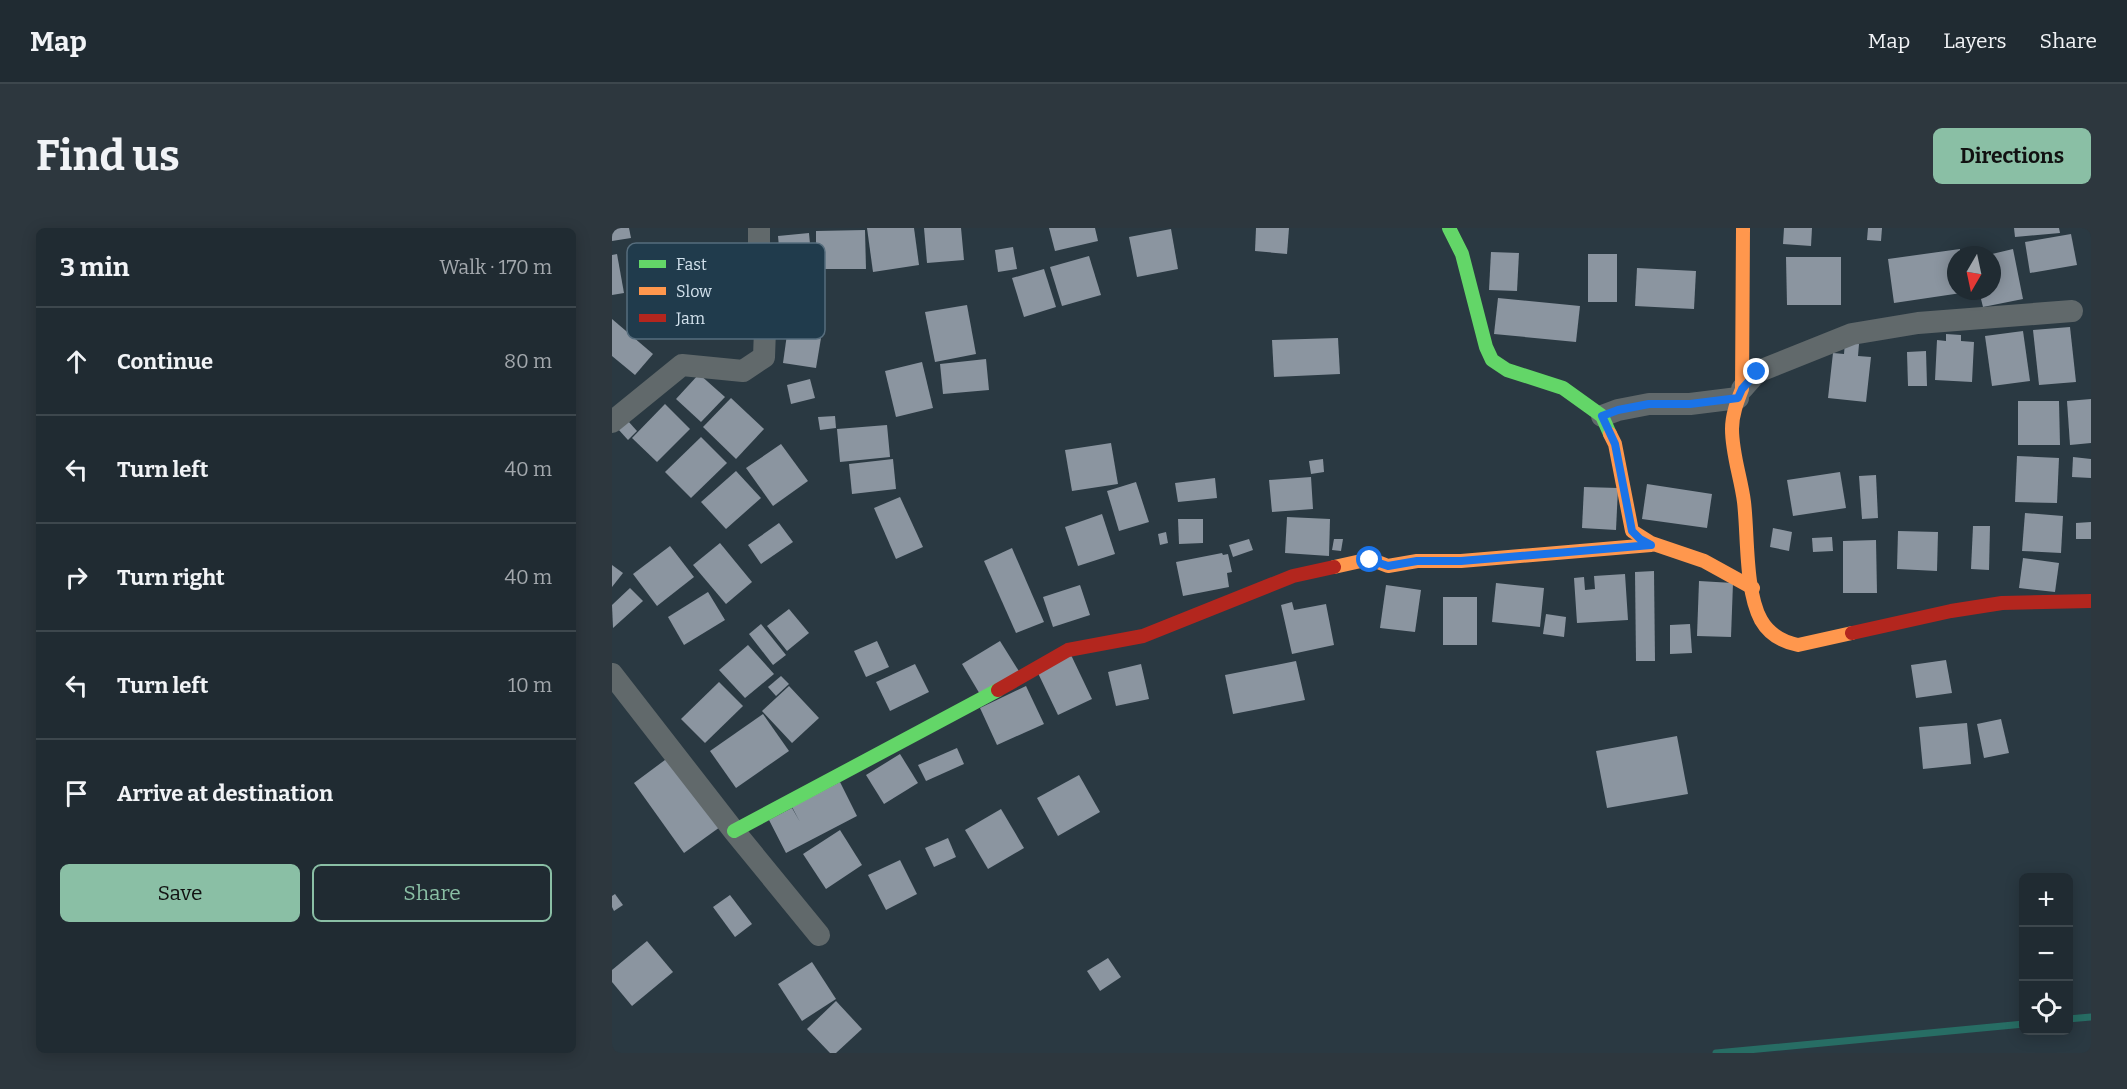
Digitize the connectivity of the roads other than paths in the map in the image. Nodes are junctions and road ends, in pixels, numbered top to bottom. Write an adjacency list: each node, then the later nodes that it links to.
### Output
1 (1449, 228): 6 (street)
2 (1743, 228): 5 (street)
3 (2072, 311): 5 (street)
4 (765, 339): 7 (street)
5 (1740, 394): 6 (street); 9 (street)
6 (1602, 416): 8 (street)
7 (612, 422)
8 (1651, 545): 9 (street); 12 (street)
9 (1753, 588): 10 (street)
10 (2091, 600)
11 (612, 674): 12 (street)
12 (734, 831): 13 (street)
13 (819, 935)

